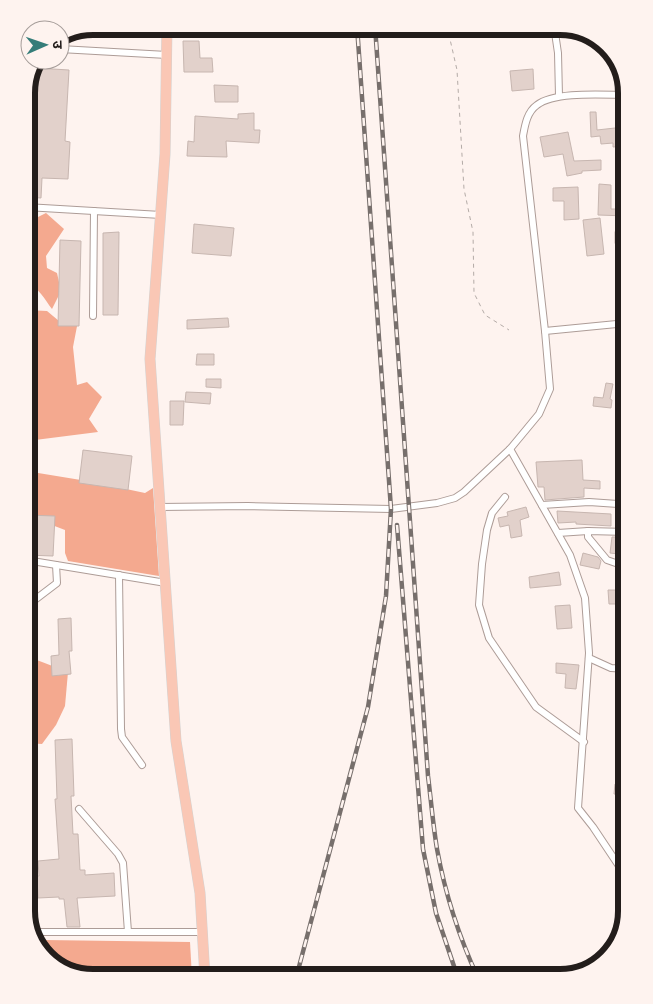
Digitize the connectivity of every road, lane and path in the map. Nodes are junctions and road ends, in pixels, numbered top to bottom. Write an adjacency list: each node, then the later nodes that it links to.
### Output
1 (167, 35): 5 (main road)
2 (449, 35): 13 (path)
3 (555, 35): 7 (street)
4 (70, 50): 5 (street)
5 (167, 55): 10 (main road)
6 (618, 95): 7 (street)
7 (559, 96): 14 (street)
8 (35, 208): 9 (street)
9 (94, 211): 10 (street); 11 (street)
10 (161, 215): 19 (main road)
11 (93, 316)
12 (618, 324): 14 (street)
13 (508, 330)
14 (545, 331): 15 (street)
15 (510, 449): 18 (street); 19 (street)
16 (505, 497): 31 (street)
17 (618, 504): 18 (street)
18 (542, 505): 22 (street)
19 (160, 507): 27 (main road)
20 (588, 531): 21 (street); 22 (street); 24 (street)
21 (618, 532)
22 (558, 533): 29 (street)
23 (35, 562): 25 (street)
24 (618, 564)
25 (56, 565): 26 (street); 28 (street)
26 (119, 575): 27 (street); 32 (street)
27 (166, 583): 37 (main road)
28 (35, 600)
29 (589, 658): 30 (street); 31 (street)
30 (618, 668)
31 (584, 742): 34 (street)
32 (142, 765)
33 (79, 809): 36 (street)
34 (618, 865)
35 (39, 932): 36 (street)
36 (128, 932): 37 (street)
37 (202, 932): 38 (main road)
38 (204, 969)

